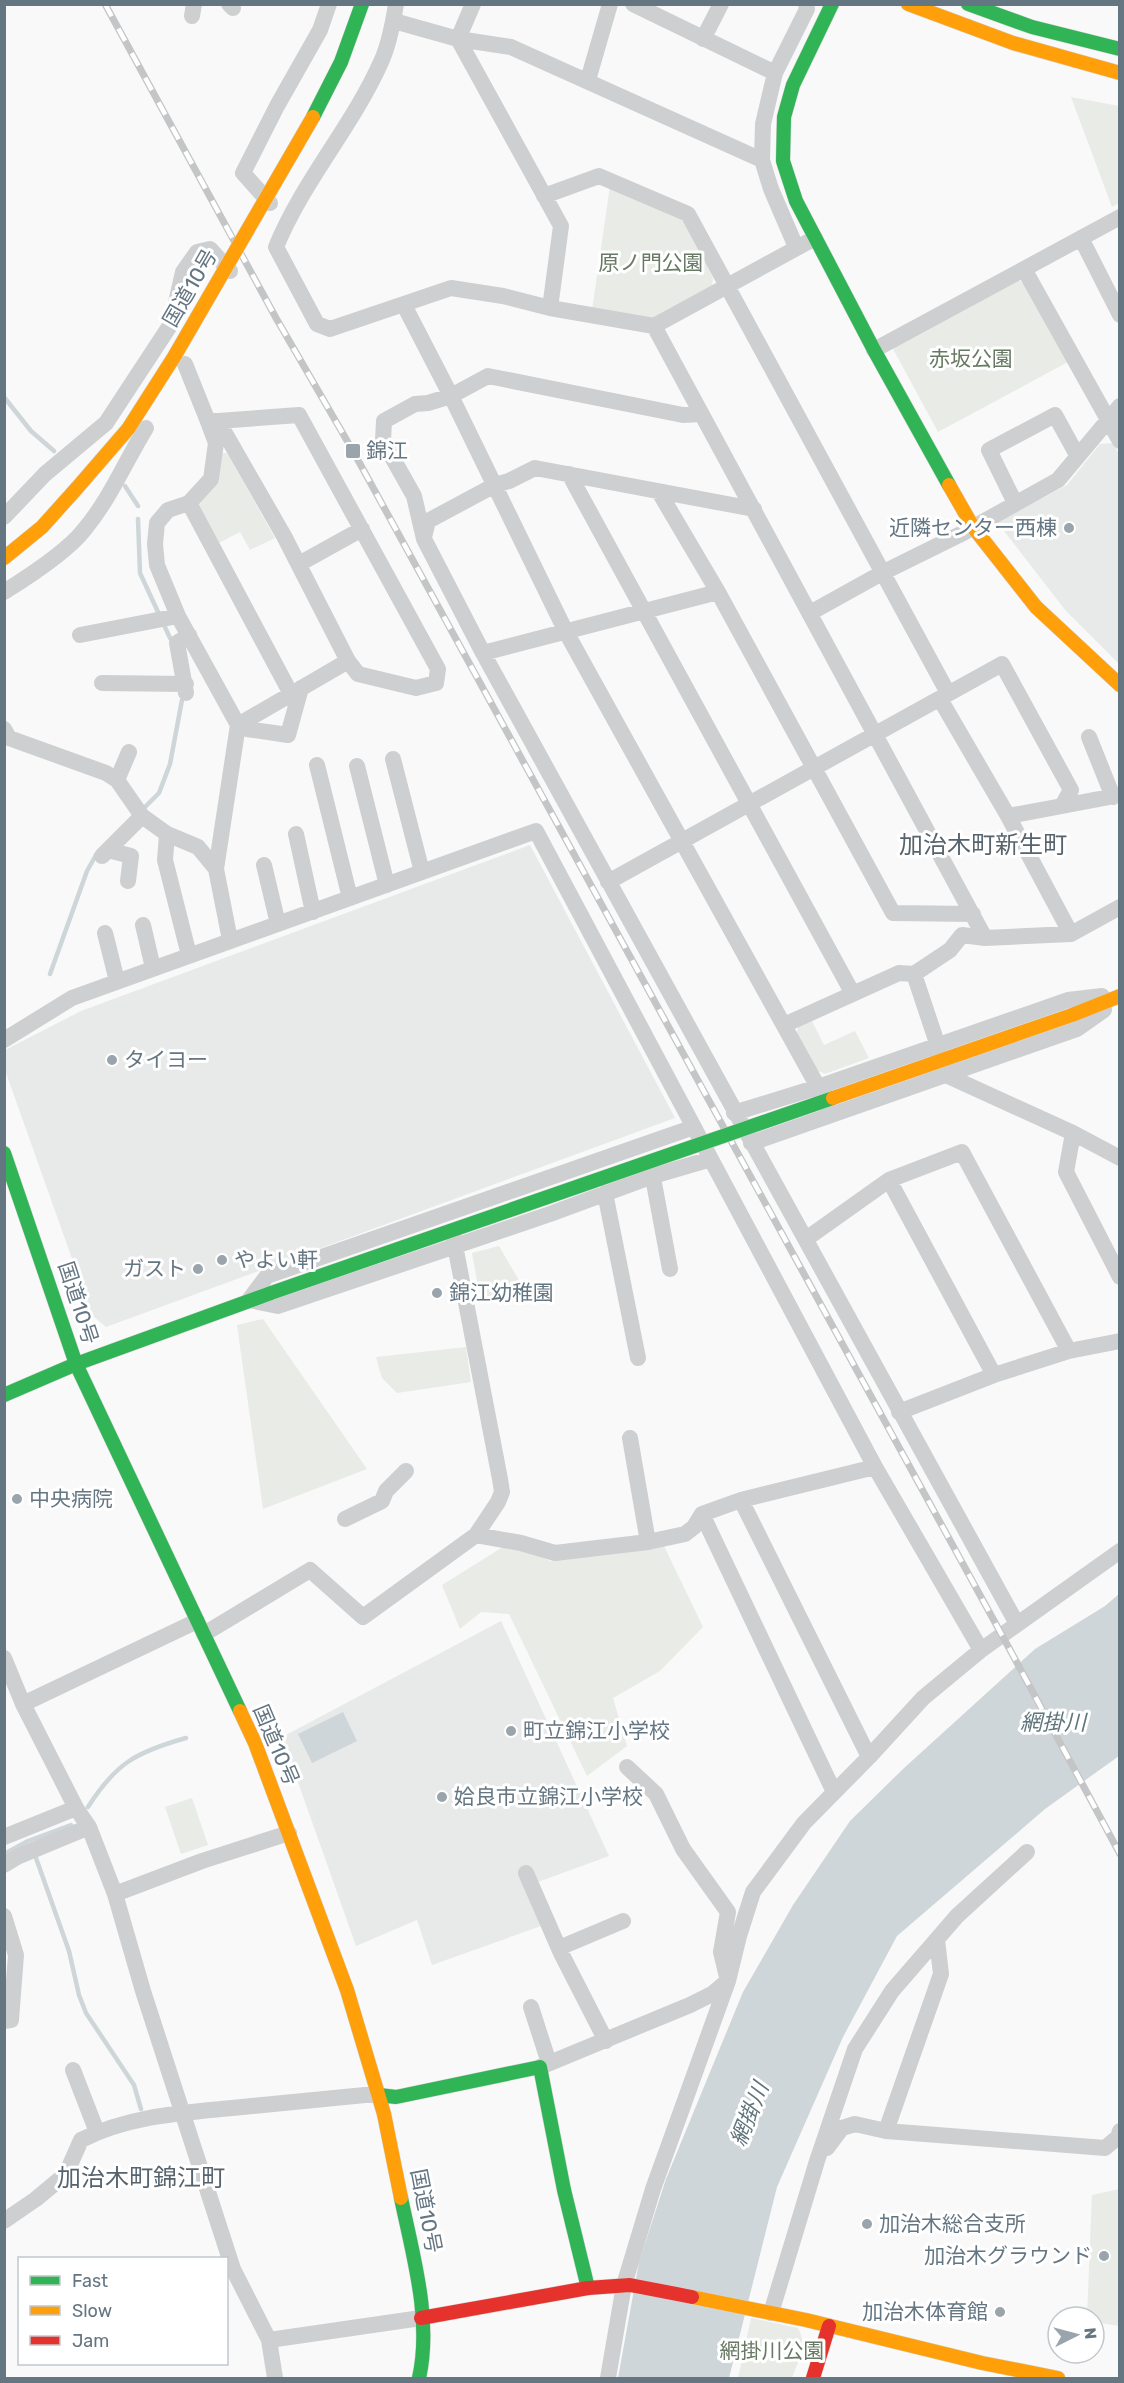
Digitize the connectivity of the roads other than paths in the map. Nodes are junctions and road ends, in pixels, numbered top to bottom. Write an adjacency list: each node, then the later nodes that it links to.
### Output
1 (329, 4): 21 (street)
2 (362, 4): 50 (main road, 国道10号, bridge)
3 (473, 4): 12 (street)
4 (610, 4): 17 (street)
5 (633, 4): 13 (street)
6 (721, 4): 13 (street)
7 (806, 4): 15 (street)
8 (832, 4): 22 (main road)
9 (908, 4): 16 (main road)
10 (968, 4): 14 (main road)
11 (395, 13): 12 (street); 21 (street)
12 (458, 39): 17 (street); 19 (street)
13 (703, 39): 15 (street)
14 (1119, 49)
15 (775, 73): 18 (street)
16 (1119, 73)
17 (588, 80): 18 (street)
18 (762, 160): 24 (street)
19 (544, 196): 26 (street); 28 (street)
20 (1119, 217): 23 (street)
21 (287, 222): 27 (street)
22 (815, 238): 24 (street); 31 (main road)
23 (1081, 238): 25 (street); 29 (street)
24 (796, 247): 26 (street)
25 (1024, 269): 31 (street); 36 (street)
26 (727, 287): 30 (street); 52 (street)
27 (404, 305): 28 (street); 33 (street)
28 (550, 308): 30 (street)
29 (1119, 315)
30 (654, 326): 35 (street)
31 (874, 350): 47 (main road)
32 (185, 364): 37 (street); 46 (street); 53 (street)
33 (451, 396): 35 (street); 41 (street); 49 (street)
34 (1119, 406): 36 (street)
35 (701, 414): 45 (street)
36 (1107, 418): 38 (street); 39 (street)
37 (213, 420): 43 (street); 48 (street); 51 (street)
38 (1119, 441)
39 (1077, 455): 44 (street); 44 (street)
40 (569, 474): 41 (street); 42 (street); 55 (street)
41 (495, 485): 49 (street); 58 (street)
42 (659, 492): 45 (street); 54 (street)
43 (189, 503): 57 (street); 65 (street)
44 (1015, 503): 47 (street)
45 (754, 509): 56 (street)
46 (4, 517)
47 (973, 527): 52 (street); 64 (main road)
48 (362, 529): 51 (street); 62 (street)
49 (424, 539): 61 (street)
50 (4, 558)
51 (299, 564): 62 (street)
52 (882, 573): 56 (street); 66 (street)
53 (4, 592)
54 (718, 592): 55 (street); 75 (street)
55 (644, 610): 58 (street); 78 (street)
56 (810, 613): 69 (street)
57 (178, 616): 59 (street); 60 (street)
58 (566, 632): 61 (street); 84 (street)
59 (80, 635)
60 (189, 636): 63 (street); 67 (street)
61 (483, 653): 89 (street)
62 (348, 661): 65 (street)
63 (102, 683)
64 (1119, 685)
65 (296, 691): 67 (street); 67 (street)
66 (944, 696): 69 (street); 79 (street); 81 (street)
67 (238, 725): 86 (street)
68 (4, 729): 76 (street)
69 (875, 733): 75 (street); 94 (street)
70 (1089, 737): 77 (street)
71 (129, 752): 76 (street)
72 (393, 759): 87 (street)
73 (317, 765): 91 (street)
74 (357, 766): 90 (street)
75 (812, 768): 78 (street); 94 (street)
76 (117, 780): 80 (street)
77 (1116, 796): 79 (street)
78 (748, 803): 84 (street); 105 (street)
79 (1062, 806): 81 (street)
80 (142, 816): 82 (street); 88 (street)
81 (1008, 816): 98 (street)
82 (167, 834): 86 (street); 101 (street)
83 (296, 834): 93 (street)
84 (682, 840): 89 (street); 107 (street)
85 (264, 865): 95 (street)
86 (216, 869): 100 (street)
87 (422, 872): 90 (street); 114 (street)
88 (128, 880)
89 (608, 882): 112 (street)
90 (387, 885): 91 (street)
91 (350, 898): 93 (street)
92 (1119, 907): 98 (street)
93 (313, 912): 95 (street)
94 (973, 914): 99 (street)
95 (278, 924): 100 (street)
96 (142, 925): 102 (street)
97 (105, 933): 104 (street)
98 (1071, 934): 99 (street)
99 (985, 938): 103 (street)
100 (230, 940): 101 (street)
101 (189, 955): 102 (street)
102 (153, 968): 104 (street)
103 (914, 974): 105 (street); 109 (street)
104 (117, 981): 108 (street)
105 (853, 994): 107 (street)
106 (1119, 996): 109 (street); 110 (street); 130 (main road, bridge)
107 (784, 1025): 111 (street)
108 (4, 1040)
109 (937, 1045): 110 (street); 111 (street)
110 (948, 1076): 113 (street); 115 (street)
111 (818, 1087): 112 (street); 113 (street)
112 (734, 1113): 116 (street)
113 (830, 1114): 116 (street)
114 (694, 1127): 117 (street); 120 (street)
115 (1073, 1133): 119 (street); 129 (street)
116 (751, 1143): 126 (street)
117 (644, 1145): 121 (street); 125 (street)
118 (4, 1153): 123 (main road, 国道10号)
119 (1119, 1158)
120 (711, 1159): 121 (street); 139 (street)
121 (653, 1176): 124 (street); 128 (street)
122 (889, 1180): 126 (street); 132 (street); 135 (street)
123 (11, 1190): 134 (main road, 国道10号)
124 (605, 1193): 127 (street); 133 (street)
125 (446, 1214): 127 (street); 130 (street)
126 (806, 1239): 137 (street)
127 (457, 1245): 130 (street); 144 (street)
128 (670, 1269)
129 (1119, 1277)
130 (249, 1300): 134 (main road)
131 (1119, 1341): 132 (street)
132 (1069, 1351): 135 (street)
133 (638, 1358)
134 (76, 1364): 136 (main road); 148 (main road, 国道10号)
135 (994, 1375): 137 (street)
136 (4, 1395)
137 (899, 1412): 147 (street)
138 (630, 1438): 145 (street)
139 (875, 1467): 141 (street); 149 (street)
140 (406, 1471): 143 (street)
141 (741, 1500): 142 (street); 152 (street)
142 (702, 1514): 145 (street); 154 (street)
143 (345, 1519)
144 (476, 1535): 145 (street); 148 (street)
145 (648, 1542)
146 (1119, 1551): 147 (street)
147 (1017, 1624): 149 (street)
148 (201, 1627): 151 (street); 157 (main road, 国道10号)
149 (981, 1650): 152 (street)
150 (4, 1658): 151 (street)
151 (23, 1704): 155 (street)
152 (869, 1757): 154 (street)
153 (627, 1767): 167 (street)
154 (834, 1792): 167 (street)
155 (76, 1808): 156 (street); 158 (street)
156 (89, 1827): 160 (street); 162 (street)
157 (290, 1833): 162 (street); 173 (main road, 国道10号)
158 (4, 1837)
159 (1027, 1852): 165 (street)
160 (4, 1865)
161 (526, 1873): 166 (street)
162 (115, 1894): 174 (street)
163 (4, 1916): 169 (street)
164 (623, 1921): 166 (street)
165 (937, 1940): 176 (street); 178 (street)
166 (559, 1948): 170 (street)
167 (728, 1981): 170 (street); 182 (street)
168 (531, 2007): 171 (street)
169 (4, 2021)
170 (606, 2041): 171 (street)
171 (544, 2065): 173 (main road); 183 (main road)
172 (73, 2070): 177 (street)
173 (379, 2095): 174 (street); 185 (main road, 国道10号)
174 (183, 2113): 177 (street); 180 (street)
175 (1119, 2130): 176 (street)
176 (886, 2131): 178 (street)
177 (97, 2132): 179 (street)
178 (817, 2161): 184 (street)
179 (4, 2221)
180 (226, 2257)
181 (230, 2269): 187 (street)
182 (627, 2285): 183 (main road); 184 (main road); 191 (street)
183 (588, 2288): 185 (main road)
184 (767, 2312): 186 (main road)
185 (421, 2318): 187 (street); 190 (main road, 国道10号)
186 (829, 2326): 188 (main road); 192 (main road)
187 (269, 2340): 189 (street)
188 (980, 2371): 193 (main road)
189 (275, 2379)
190 (419, 2379)
191 (608, 2379)
192 (813, 2379)
193 (1058, 2379)

